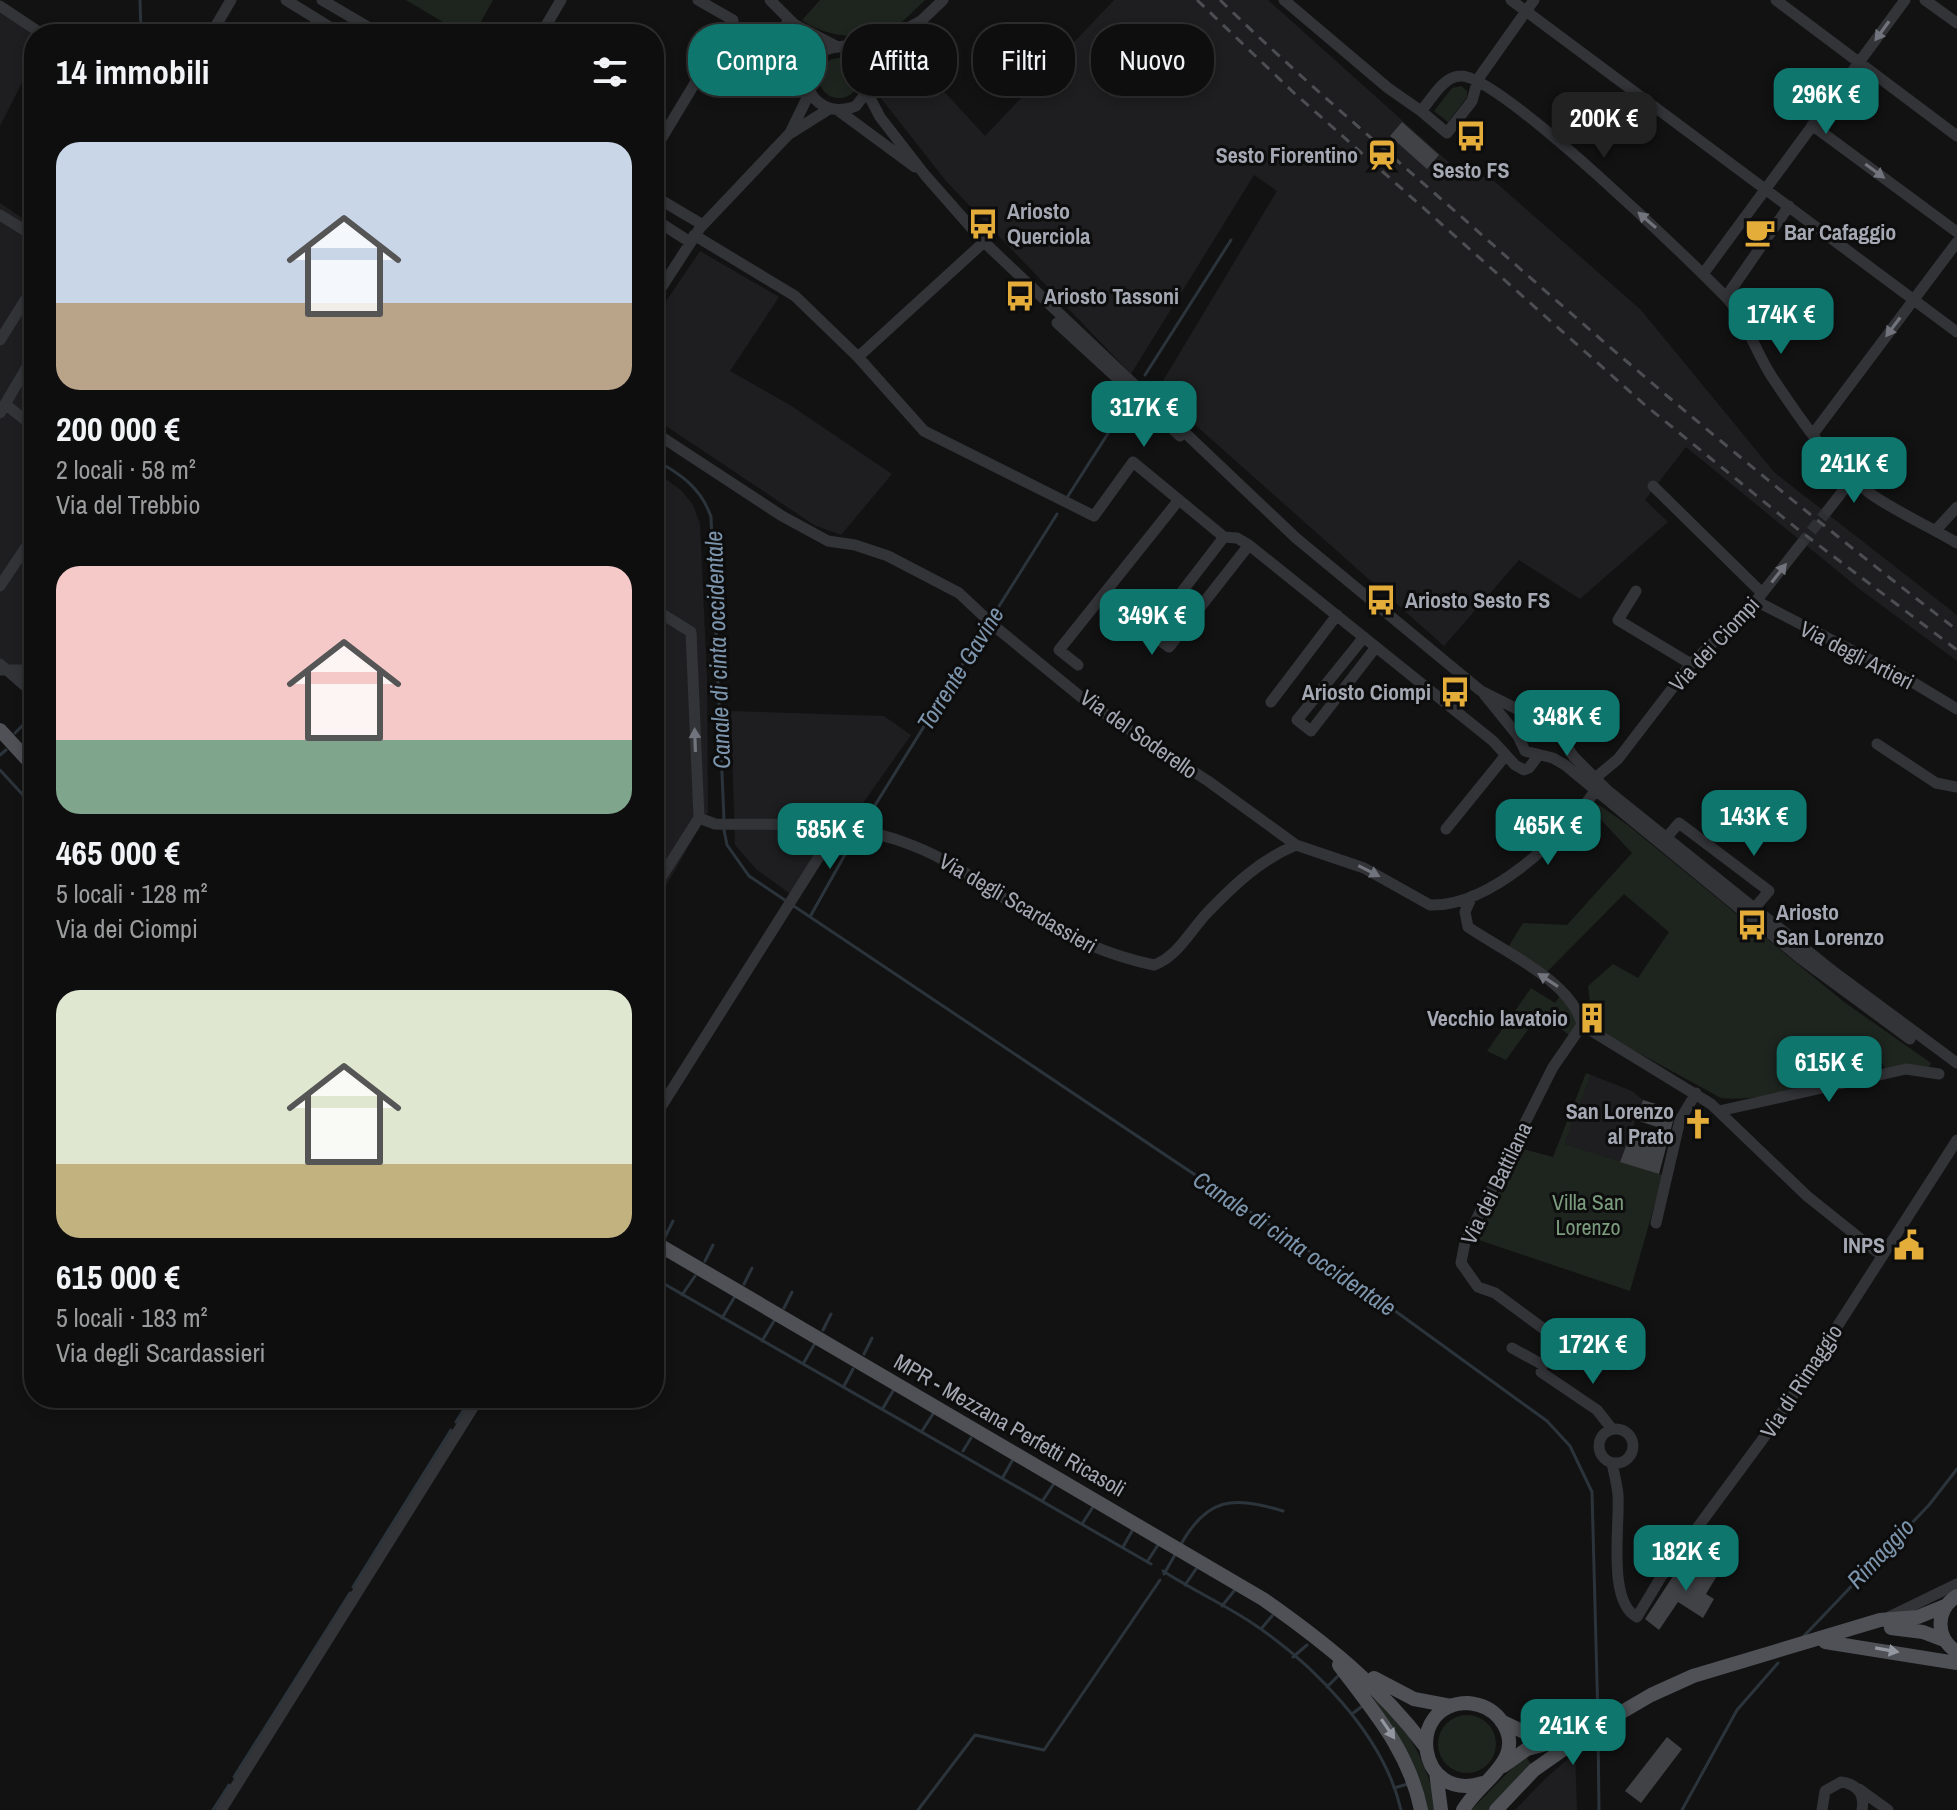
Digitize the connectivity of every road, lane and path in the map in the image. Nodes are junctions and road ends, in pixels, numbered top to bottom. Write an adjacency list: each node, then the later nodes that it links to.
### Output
1 (231, 0): 19 (street)
2 (286, 0): 20 (street)
3 (322, 0): 21 (street)
4 (561, 0): 22 (street)
5 (698, 0): 39 (street)
6 (943, 0): 16 (street)
7 (1284, 0): 36 (street)
8 (1511, 0): 15 (street)
9 (1534, 0): 15 (street)
10 (1776, 0): 29 (street)
11 (1905, 0): 29 (street, one-way to 29)
12 (1925, 0): 17 (street)
13 (774, 4): 23 (street); 26 (street)
14 (0, 6): 18 (street)
15 (1526, 11): 30 (street); 42 (street)
16 (921, 21): 24 (street); 25 (street)
17 (1957, 23)
18 (27, 24)
19 (217, 24)
20 (325, 24)
21 (363, 24)
22 (547, 24)
23 (786, 24)
24 (915, 24)
25 (919, 24)
26 (836, 47): 27 (street); 28 (street)
27 (842, 47)
28 (826, 50)
29 (1859, 63): 37 (street); 40 (street)
30 (1478, 79): 36 (street); 36 (street); 53 (street, one-way to 30)
31 (808, 96): 38 (street)
32 (813, 96): 35 (street)
33 (864, 96): 35 (street)
34 (871, 96): 41 (street)
35 (834, 110): 38 (street); 41 (street)
36 (1421, 111)
37 (1812, 125): 42 (street); 49 (street, one-way to 49)
38 (790, 133): 47 (street)
39 (664, 134)
40 (1957, 136)
41 (925, 175): 51 (street)
42 (1764, 188): 44 (street); 53 (street)
43 (664, 202): 47 (street)
44 (1789, 206): 55 (street); 56 (street)
45 (0, 215): 48 (street)
46 (664, 224): 50 (street)
47 (703, 225): 50 (street)
48 (24, 230)
49 (1957, 232)
50 (692, 238): 54 (street); 60 (street)
51 (984, 242): 60 (street); 89 (street)
52 (1957, 242): 56 (street)
53 (1703, 274): 55 (street)
54 (664, 283)
55 (1726, 297): 64 (street)
56 (1914, 299): 58 (street); 64 (street, one-way to 64)
57 (24, 302): 59 (street)
58 (1957, 332)
59 (0, 340)
60 (858, 357): 68 (street)
61 (24, 372): 62 (street)
62 (3, 408): 63 (street)
63 (24, 421)
64 (1813, 434): 66 (street)
65 (664, 438): 106 (street, Via del Soderello)
66 (1852, 479): 70 (street); 71 (street)
67 (1653, 486): 79 (street, Via degli Artieri)
68 (1178, 501): 72 (street); 85 (street)
69 (1957, 507): 71 (street)
70 (1828, 510)
71 (1936, 530): 73 (street)
72 (1224, 537): 75 (street); 75 (street)
73 (1957, 543)
74 (1801, 544): 79 (street, Via dei Ciompi, one-way to 74)
75 (1249, 545): 81 (street)
76 (24, 558): 77 (street)
77 (0, 586)
78 (1636, 591): 84 (street)
79 (1759, 597): 84 (street, Via dei Ciompi); 91 (street, Via degli Artieri)
80 (664, 615): 102 (street, one-way to 80)
81 (1337, 615): 82 (street); 90 (street)
82 (1364, 637): 83 (street); 83 (street)
83 (1376, 647): 97 (street)
84 (1691, 664): 101 (street, Via dei Ciompi)
85 (1078, 665)
86 (1, 668): 87 (street); 88 (street)
87 (24, 669)
88 (24, 686)
89 (1481, 691): 92 (street); 95 (street)
90 (1271, 702)
91 (1957, 709)
92 (1533, 717): 94 (street); 95 (street)
93 (0, 730): 98 (main road)
94 (1557, 732): 99 (street); 101 (street)
95 (1518, 736): 99 (street)
96 (1877, 744): 100 (street)
97 (1506, 755): 99 (street); 104 (street)
98 (24, 756)
99 (1539, 756): 101 (street)
100 (1957, 787)
101 (1594, 789): 105 (street); 108 (street, Via dei Ciompi); 109 (street)
102 (699, 818): 103 (street, Via degli Scardassieri); 107 (street)
103 (839, 825): 106 (street, Via degli Scardassieri); 115 (street)
104 (1446, 829)
105 (1666, 838): 110 (street); 110 (street)
106 (1296, 845): 108 (street, one-way to 108)
107 (664, 873)
108 (1472, 896): 111 (street, one-way to 108)
109 (1737, 904): 110 (street); 112 (street)
110 (1756, 909): 112 (street)
111 (1582, 1025): 114 (street); 121 (street, Via dei Battilana)
112 (1956, 1064)
113 (1939, 1074): 116 (street)
114 (1696, 1093): 116 (street); 118 (street)
115 (664, 1102)
116 (1719, 1111): 120 (street)
117 (1957, 1140): 120 (street, Via di Rimaggio)
118 (1656, 1223)
119 (664, 1248): 133 (main road, MPR - Mezzana Perfetti Ricasoli)
120 (1882, 1256): 125 (street, Via di Rimaggio)
121 (1512, 1348)
122 (1541, 1372): 124 (street)
123 (473, 1408): 146 (street)
124 (1612, 1429): 125 (street); 125 (street)
125 (1612, 1463)
126 (1957, 1584): 129 (street)
127 (1957, 1596): 128 (main road)
128 (1945, 1606): 129 (main road); 131 (main road)
129 (1880, 1620): 130 (main road)
130 (1839, 1635): 131 (main road); 132 (main road)
131 (1944, 1640): 134 (main road)
132 (1810, 1643): 136 (main road, one-way to 136); 139 (main road)
133 (1325, 1646): 135 (main road, MPR - Mezzana Perfetti Ricasoli); 147 (main road, one-way to 147)
134 (1957, 1652)
135 (1338, 1656): 137 (main road, MPR - Mezzana Perfetti Ricasoli); 140 (main road, MPR - Mezzana Perfetti Ricasoli)
136 (1957, 1663)
137 (1451, 1706): 138 (main road); 140 (main road)
138 (1501, 1721): 139 (main road); 141 (main road)
139 (1586, 1733): 141 (main road); 150 (main road)
140 (1425, 1746): 142 (main road)
141 (1503, 1766): 143 (main road)
142 (1436, 1772): 143 (main road); 148 (main road)
143 (1483, 1783): 149 (main road)
144 (1854, 1786): 145 (street); 153 (street); 154 (street)
145 (1825, 1791): 151 (street); 152 (street)
146 (221, 1810)
147 (1421, 1810)
148 (1441, 1810)
149 (1463, 1810)
150 (1496, 1810)
151 (1811, 1810)
152 (1822, 1810)
153 (1862, 1810)
154 (1888, 1810)

